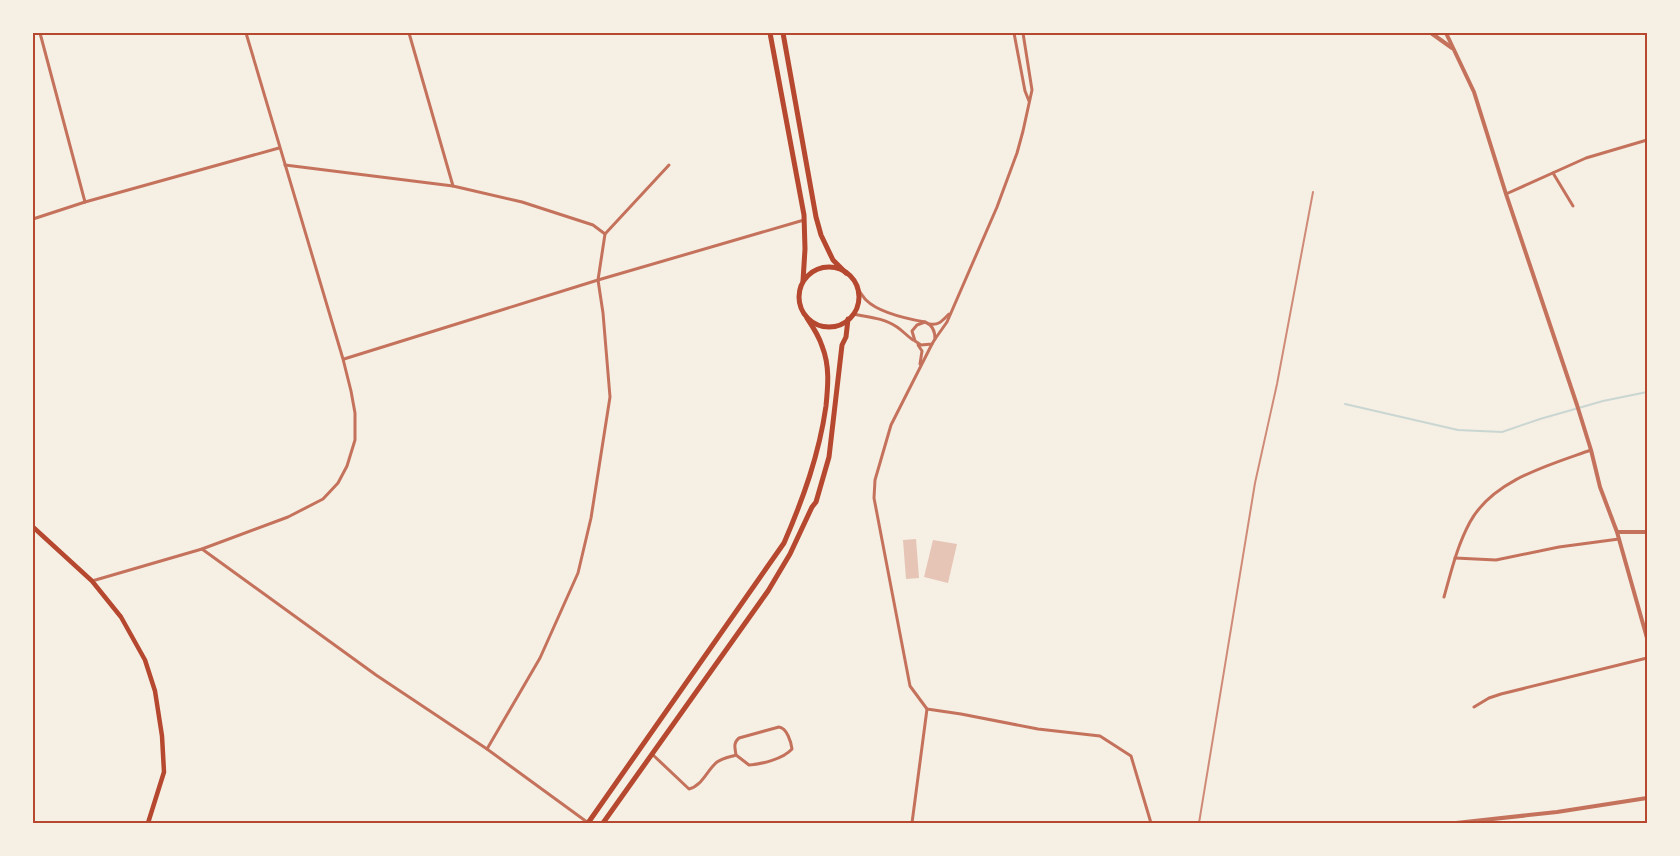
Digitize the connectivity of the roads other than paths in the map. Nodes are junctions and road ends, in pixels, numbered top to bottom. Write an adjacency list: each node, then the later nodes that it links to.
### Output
1 (40, 33): 19 (street)
2 (246, 33): 13 (street)
3 (409, 33): 17 (street)
4 (770, 33): 22 (main road)
5 (783, 33): 24 (main road)
6 (1014, 33): 11 (street)
7 (1023, 33): 11 (street)
8 (1431, 33): 10 (street)
9 (1446, 33): 10 (street)
10 (1452, 48): 18 (street)
11 (1029, 102): 28 (street)
12 (1647, 140): 16 (street)
13 (279, 148): 14 (street); 19 (street)
14 (285, 165): 17 (street); 36 (street)
15 (669, 165): 23 (street)
16 (1553, 173): 18 (street); 20 (street)
17 (453, 186): 23 (street)
18 (1506, 194): 38 (street)
19 (86, 202): 21 (street)
20 (1573, 206)
21 (33, 219)
22 (804, 220): 25 (street); 26 (main road)
23 (605, 234): 25 (street)
24 (846, 273): 26 (main road); 27 (main road)
25 (598, 280): 36 (street); 51 (street)
26 (803, 281): 30 (main road)
27 (857, 288): 29 (main road); 32 (street)
28 (951, 312): 32 (street); 33 (street)
29 (853, 314): 31 (main road); 34 (street)
30 (807, 318): 31 (main road); 56 (main road)
31 (848, 319): 52 (main road)
32 (927, 323): 33 (street); 34 (street)
33 (935, 339): 35 (street)
34 (916, 342): 35 (street); 37 (street)
35 (932, 344): 37 (street)
36 (343, 359): 43 (street)
37 (920, 366): 50 (street)
38 (1591, 450): 40 (street); 44 (street)
39 (33, 527): 45 (main road)
40 (1617, 532): 41 (street); 42 (street)
41 (1647, 532)
42 (1619, 539): 44 (street); 47 (street)
43 (202, 549): 45 (street); 51 (street)
44 (1455, 558): 46 (street)
45 (92, 581): 55 (main road)
46 (1444, 597)
47 (1647, 638)
48 (1647, 658): 49 (street)
49 (1474, 707)
50 (927, 709): 58 (street); 59 (street)
51 (487, 749): 56 (street)
52 (652, 754): 53 (street); 57 (main road)
53 (736, 755): 53 (street)
54 (1647, 798): 60 (street)
55 (147, 823)
56 (588, 823)
57 (603, 823)
58 (912, 823)
59 (1151, 823)
60 (1457, 823)

